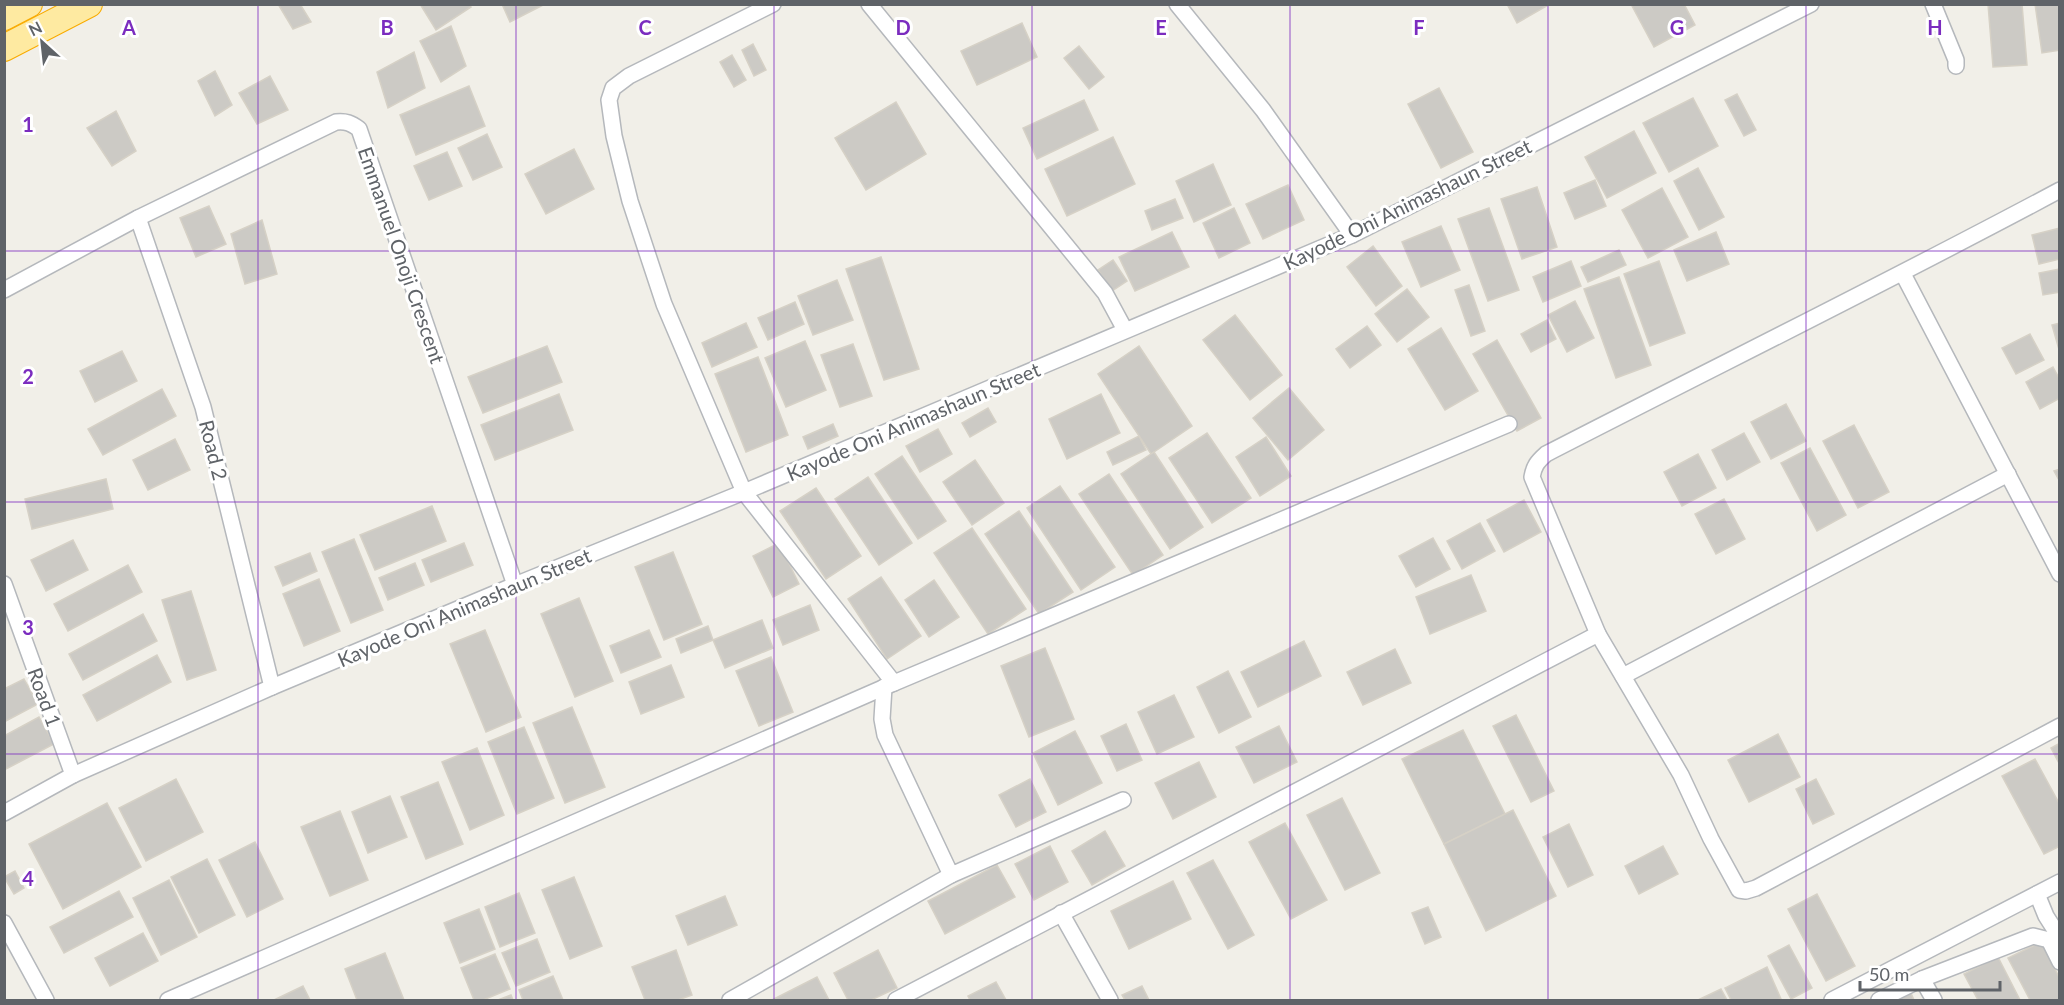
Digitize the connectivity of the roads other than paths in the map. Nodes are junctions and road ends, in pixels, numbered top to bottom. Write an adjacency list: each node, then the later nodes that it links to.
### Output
1 (29, 4): 8 (highway)
2 (89, 4): 9 (highway)
3 (773, 4): 19 (street)
4 (868, 4): 16 (street)
5 (1177, 4): 13 (street)
6 (1811, 4): 13 (street, Kayode Oni Animashaun Street)
7 (1933, 4): 10 (street)
8 (4, 17)
9 (4, 48)
10 (1956, 66)
11 (2060, 190): 14 (street)
12 (138, 218): 15 (street, Emmanuel Onoji Crescent); 22 (street, Emmanuel Onoji Crescent); 26 (street, Road 2)
13 (1352, 235): 16 (street, Kayode Oni Animashaun Street)
14 (1903, 274): 18 (street); 23 (street)
15 (4, 290)
16 (1125, 330): 19 (street, Kayode Oni Animashaun Street)
17 (1509, 424): 25 (street)
18 (2008, 474): 20 (street); 24 (street)
19 (744, 492): 22 (street, Kayode Oni Animashaun Street); 25 (street)
20 (2060, 574)
21 (4, 584): 28 (street, Road 1)
22 (515, 585): 26 (street, Kayode Oni Animashaun Street)
23 (1598, 634): 24 (street); 34 (street)
24 (1623, 676): 27 (street)
25 (889, 685): 31 (street); 40 (street)
26 (272, 687): 28 (street, Kayode Oni Animashaun Street)
27 (2060, 726)
28 (73, 775): 30 (street, Kayode Oni Animashaun Street)
29 (1122, 800): 31 (street)
30 (4, 813)
31 (951, 875): 41 (street)
32 (2059, 882): 33 (street)
33 (2037, 894): 36 (street); 44 (street)
34 (1061, 914): 42 (street); 43 (street)
35 (4, 923): 39 (street)
36 (2060, 938)
37 (2060, 962): 38 (street)
38 (1922, 979): 45 (street); 46 (street)
39 (46, 1000)
40 (168, 1000)
41 (730, 1000)
42 (896, 1000)
43 (1110, 1000)
44 (1832, 1000)
45 (1879, 1000)
46 (1934, 1000)

